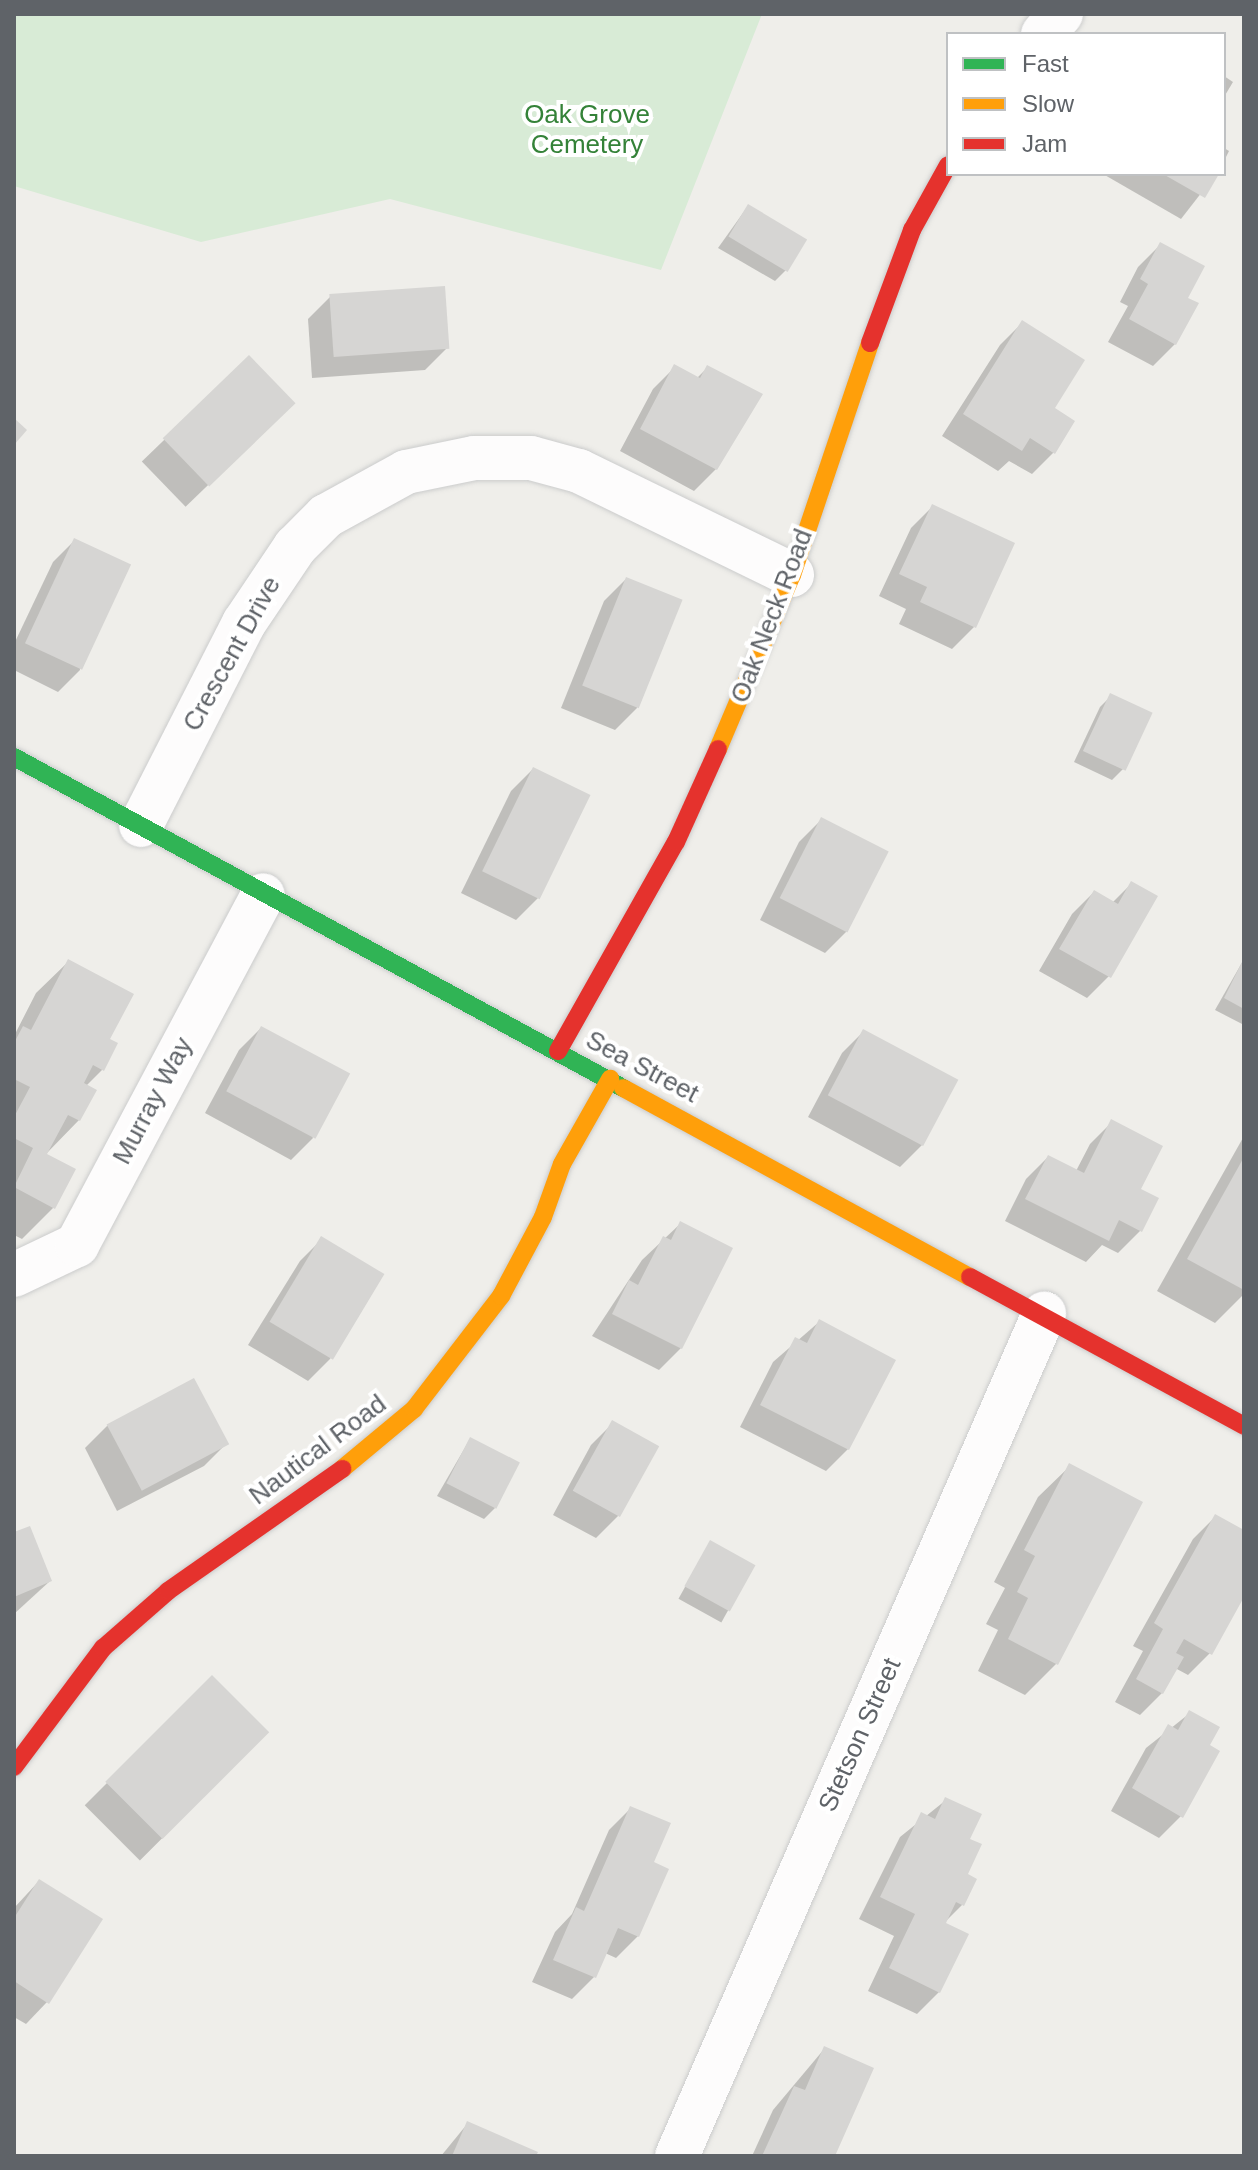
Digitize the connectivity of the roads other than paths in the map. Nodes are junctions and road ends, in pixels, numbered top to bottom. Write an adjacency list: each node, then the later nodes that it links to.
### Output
1 (1061, 14): 2 (street)
2 (1045, 32)
3 (946, 169): 4 (street, Oak Neck Road)
4 (792, 575): 6 (street, Crescent Drive); 8 (street, Oak Neck Road)
5 (14, 757): 6 (street, Sea Street)
6 (141, 825): 7 (street, Sea Street)
7 (263, 895): 8 (street, Sea Street); 10 (street, Murray Way)
8 (558, 1051): 9 (street, Sea Street)
9 (610, 1079): 11 (street, Sea Street); 13 (street, Nautical Road)
10 (14, 1275)
11 (1044, 1314): 12 (street, Sea Street); 14 (street, Stetson Street)
12 (1244, 1426)
13 (14, 1767)
14 (677, 2156)

